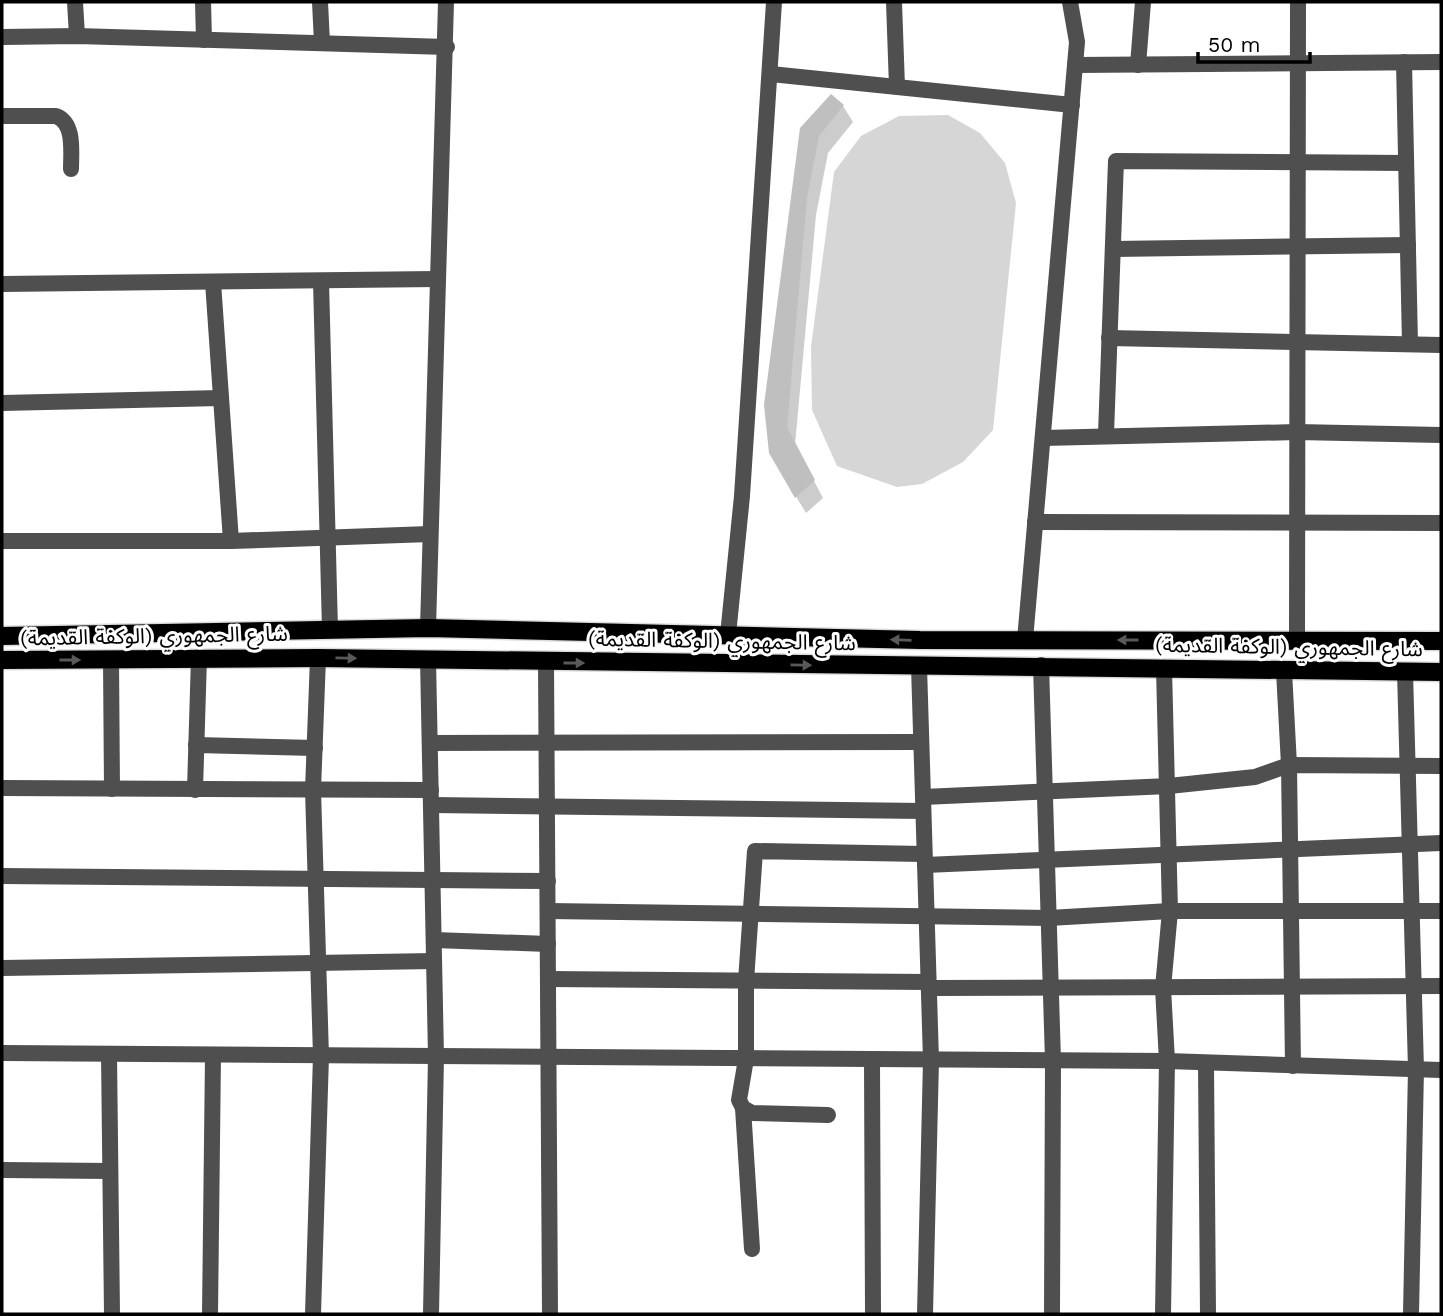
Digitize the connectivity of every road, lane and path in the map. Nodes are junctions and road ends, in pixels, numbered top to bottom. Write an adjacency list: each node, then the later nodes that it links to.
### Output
1 (75, 2): 10 (street)
2 (203, 2): 12 (street)
3 (320, 2): 13 (street)
4 (446, 2): 14 (street)
5 (774, 2): 20 (street)
6 (894, 2): 21 (street)
7 (1070, 2): 18 (street)
8 (1143, 2): 19 (street)
9 (1298, 2): 17 (street)
10 (77, 36): 11 (street); 12 (street)
11 (2, 37)
12 (204, 40): 13 (street)
13 (322, 43): 14 (street)
14 (447, 47): 30 (street)
15 (1404, 62): 16 (street); 17 (street); 25 (street)
16 (1441, 62)
17 (1298, 63): 19 (street); 24 (street)
18 (1075, 65): 19 (street); 22 (street)
19 (1138, 65)
20 (771, 74): 21 (street); 55 (street)
21 (897, 87): 22 (street)
22 (1072, 105): 43 (street)
23 (2, 116): 26 (street)
24 (1298, 162): 25 (street); 28 (street); 29 (street)
25 (1406, 163): 27 (street)
26 (72, 169)
27 (1408, 245): 28 (street); 36 (street)
28 (1298, 247): 29 (street); 35 (street)
29 (1113, 248): 34 (street)
30 (437, 279): 31 (street); 47 (street)
31 (321, 281): 32 (street); 48 (street)
32 (213, 282): 33 (street); 38 (street)
33 (2, 284)
34 (1109, 338): 35 (street); 41 (street)
35 (1298, 342): 36 (street); 40 (street)
36 (1410, 344): 37 (street)
37 (1441, 345)
38 (221, 398): 39 (street); 50 (street)
39 (2, 403)
40 (1297, 432): 41 (street); 42 (street); 44 (street)
41 (1106, 434): 43 (street)
42 (1441, 435)
43 (1043, 438): 45 (street)
44 (1296, 521): 45 (street); 46 (street); 58 (street)
45 (1035, 522): 57 (street)
46 (1441, 523)
47 (430, 534): 48 (street); 51 (street)
48 (329, 538): 50 (street); 53 (street)
49 (2, 541): 50 (street)
50 (231, 541)
51 (428, 628): 52 (main road, شارع الجمهوري (الوكفة القديمة)); 53 (main road, شارع الجمهوري (الوكفة القديمة))
52 (478, 629): 54 (main road, شارع الجمهوري (الوكفة القديمة)); 65 (main road)
53 (330, 630): 56 (main road, شارع الجمهوري (الوكفة القديمة))
54 (701, 634): 55 (main road, شارع الجمهوري (الوكفة القديمة)); 67 (main road)
55 (728, 635): 57 (main road, شارع الجمهوري (الوكفة القديمة), one-way to 55)
56 (2, 636)
57 (1025, 640): 58 (main road, شارع الجمهوري (الوكفة القديمة), one-way to 57)
58 (1297, 640): 59 (main road, شارع الجمهوري (الوكفة القديمة))
59 (1441, 641)
60 (199, 657): 61 (main road, شارع الجمهوري (الوكفة القديمة)); 64 (main road, شارع الجمهوري (الوكفة القديمة)); 76 (street)
61 (318, 657): 62 (main road, شارع الجمهوري (الوكفة القديمة), one-way to 62); 78 (street)
62 (428, 659): 65 (main road, شارع الجمهوري (الوكفة القديمة)); 74 (street)
63 (2, 660): 64 (main road, شارع الجمهوري (الوكفة القديمة), one-way to 64)
64 (111, 660): 84 (street)
65 (478, 660): 66 (main road, شارع الجمهوري (الوكفة القديمة))
66 (546, 662): 67 (main road, شارع الجمهوري (الوكفة القديمة), one-way to 67); 77 (street)
67 (700, 664): 69 (main road, شارع الجمهوري (الوكفة القديمة), one-way to 69)
68 (1041, 665): 69 (main road, شارع الجمهوري (الوكفة القديمة)); 70 (main road, شارع الجمهوري (الوكفة القديمة)); 87 (street)
69 (919, 666): 75 (street)
70 (1164, 668): 71 (main road, شارع الجمهوري (الوكفة القديمة)); 82 (street)
71 (1284, 671): 72 (main road, شارع الجمهوري (الوكفة القديمة)); 79 (street)
72 (1405, 672): 73 (main road, شارع الجمهوري (الوكفة القديمة)); 80 (street)
73 (1441, 672)
74 (430, 743): 77 (street); 88 (street)
75 (921, 743): 77 (street); 89 (street)
76 (196, 744): 78 (street); 85 (street)
77 (547, 744): 90 (street)
78 (315, 748): 86 (street)
79 (1289, 765): 80 (street); 82 (street); 93 (street)
80 (1409, 766): 81 (street); 92 (street)
81 (1441, 766)
82 (1169, 786): 87 (street); 94 (street)
83 (2, 788): 84 (street)
84 (112, 789): 85 (street)
85 (195, 790): 86 (street)
86 (313, 790): 88 (street); 98 (street)
87 (1046, 792): 89 (street); 96 (street)
88 (431, 797): 90 (street); 99 (street)
89 (923, 804): 90 (street); 95 (street)
90 (547, 807): 100 (street)
91 (1441, 843): 92 (street)
92 (1411, 844): 93 (street); 103 (street)
93 (1288, 851): 94 (street); 105 (street)
94 (1170, 855): 96 (street); 102 (street)
95 (925, 859): 96 (street); 106 (street); 107 (street)
96 (1048, 860): 108 (street)
97 (2, 876): 98 (street)
98 (316, 877): 99 (street); 112 (street)
99 (433, 880): 100 (street); 109 (street)
100 (548, 881): 101 (street)
101 (548, 911): 106 (street); 110 (street)
102 (1170, 911): 105 (street); 108 (street); 120 (street)
103 (1412, 911): 104 (street); 105 (street); 117 (street)
104 (1441, 911)
105 (1290, 912): 121 (street)
106 (750, 914): 107 (street); 115 (street)
107 (926, 917): 108 (street); 116 (street)
108 (1049, 918): 119 (street)
109 (434, 940): 110 (street); 111 (street)
110 (548, 944): 114 (street)
111 (434, 961): 112 (street); 126 (street)
112 (318, 963): 113 (street); 125 (street)
113 (2, 968)
114 (548, 979): 115 (street); 127 (street)
115 (746, 981): 116 (street); 128 (street)
116 (929, 985): 119 (street); 130 (street)
117 (1414, 986): 118 (street); 121 (street); 135 (street)
118 (1441, 986)
119 (1051, 988): 120 (street); 131 (street)
120 (1163, 988): 121 (street); 132 (street)
121 (1291, 988): 134 (street)
122 (2, 1053): 123 (street)
123 (108, 1054): 124 (street); 140 (street)
124 (213, 1055): 125 (street); 143 (street)
125 (321, 1056): 126 (street); 144 (street)
126 (436, 1057): 127 (street); 145 (street)
127 (549, 1058): 128 (street); 146 (street)
128 (746, 1059): 129 (street); 137 (street)
129 (872, 1060): 130 (street); 147 (street)
130 (931, 1060): 131 (street); 148 (street)
131 (1053, 1061): 132 (street); 149 (street)
132 (1167, 1061): 133 (street); 150 (street)
133 (1206, 1064): 134 (street); 151 (street)
134 (1293, 1066): 135 (street)
135 (1416, 1069): 136 (street); 152 (street)
136 (1441, 1070)
137 (743, 1108): 138 (street); 141 (street)
138 (828, 1115)
139 (2, 1170): 140 (street)
140 (110, 1171): 142 (street)
141 (752, 1249)
142 (111, 1314)
143 (210, 1314)
144 (313, 1314)
145 (431, 1314)
146 (550, 1314)
147 (873, 1314)
148 (925, 1314)
149 (1052, 1314)
150 (1163, 1314)
151 (1208, 1314)
152 (1411, 1314)

